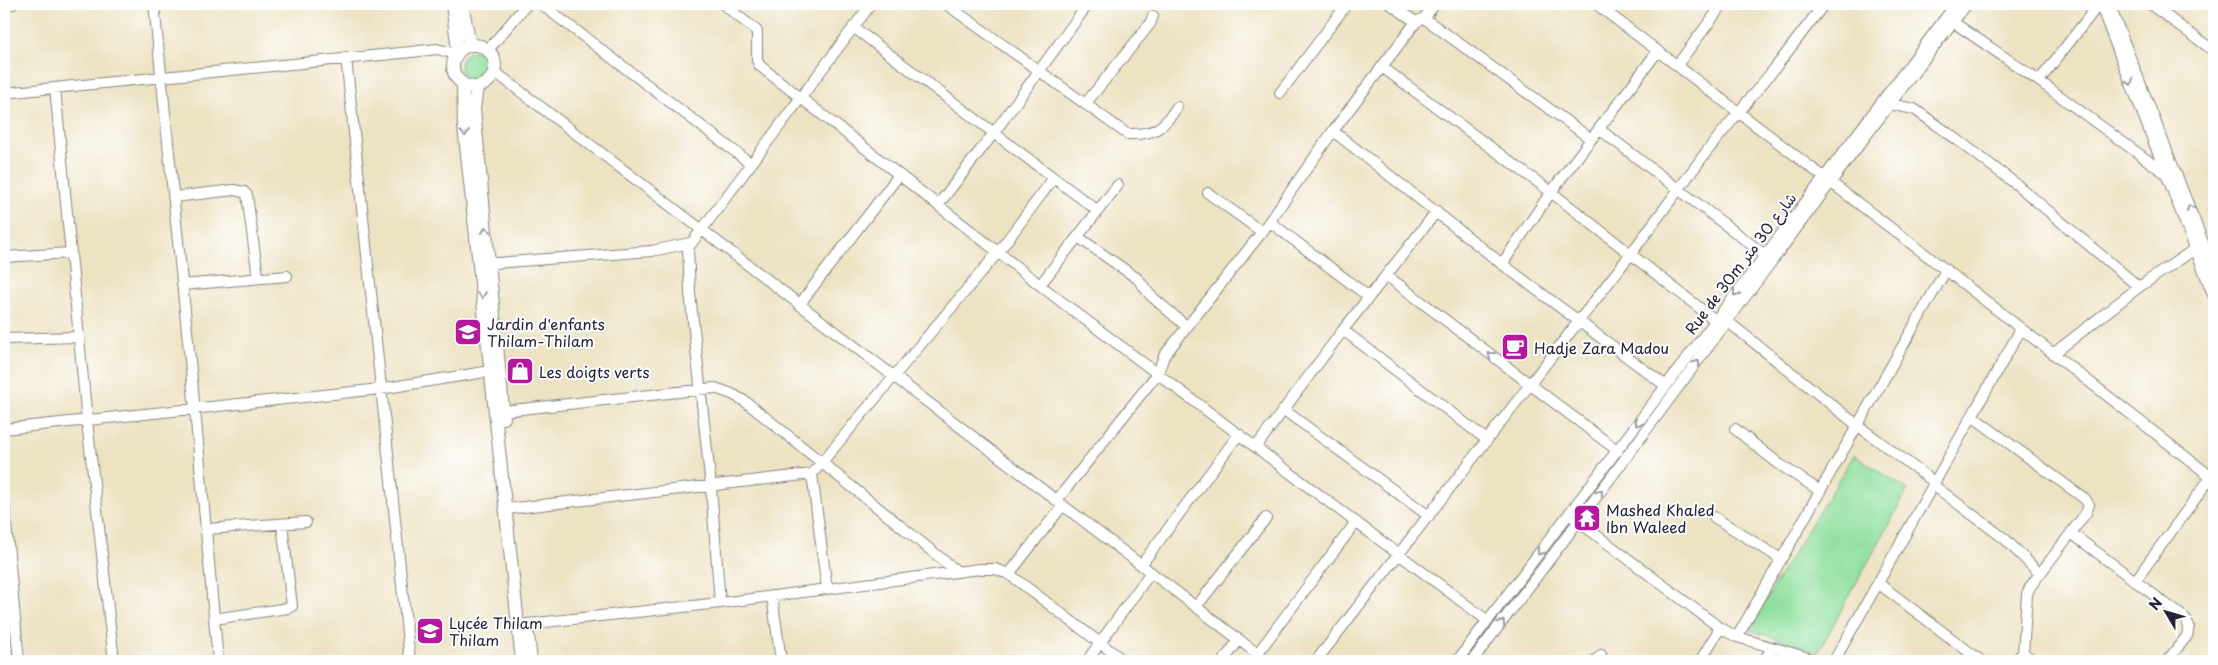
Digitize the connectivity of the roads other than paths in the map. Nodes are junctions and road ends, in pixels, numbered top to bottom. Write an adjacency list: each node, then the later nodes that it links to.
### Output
1 (13, 4): 22 (street)
2 (154, 4): 36 (street)
3 (452, 4): 27 (main road)
4 (462, 4): 27 (main road)
5 (527, 4): 28 (street)
6 (541, 4): 52 (street)
7 (723, 4): 43 (street)
8 (871, 4): 26 (street)
9 (946, 4): 34 (street)
10 (1088, 4): 34 (street)
11 (1347, 4): 42 (street)
12 (1390, 4): 24 (street)
13 (1435, 4): 24 (street)
14 (1596, 4): 29 (street)
15 (1723, 4): 32 (street)
16 (1824, 4): 47 (street)
17 (1956, 4): 56 (street, Rue de 30m شارع 30 متر)
18 (1967, 4): 25 (street, Rue de 30m شارع 30 متر)
19 (2100, 4): 37 (street); 53 (street, one-way to 53)
20 (2108, 4): 71 (street, one-way to 20)
21 (2150, 4): 30 (street)
22 (4, 5)
23 (1153, 16): 44 (street)
24 (1420, 20): 33 (street); 51 (street)
25 (1953, 22): 37 (street); 45 (street, Rue de 30m شارع 30 متر)
26 (853, 27): 43 (street); 50 (street)
27 (461, 50): 28 (main road); 31 (street); 38 (main road)
28 (488, 50): 35 (main road)
29 (1658, 51): 32 (street); 48 (street)
30 (2214, 51)
31 (346, 57): 36 (street); 104 (street)
32 (1677, 65): 47 (street)
33 (1382, 67): 49 (street); 59 (street)
34 (1039, 71): 44 (street); 50 (street)
35 (495, 72): 39 (main road); 66 (street)
36 (161, 77): 40 (street); 61 (street)
37 (2040, 81): 53 (street)
38 (463, 84): 39 (main road); 77 (main road, one-way to 77)
39 (478, 87): 77 (main road, one-way to 39)
40 (55, 88): 41 (street); 73 (street)
41 (4, 93)
42 (1280, 93)
43 (801, 98): 52 (street); 54 (street)
44 (1086, 103): 46 (street)
45 (1889, 104): 56 (street, Rue de 30m شارع 30 متر); 86 (street)
46 (1177, 107)
47 (1738, 113): 56 (street); 58 (street)
48 (1599, 129): 51 (street); 58 (street)
49 (1333, 131): 63 (street); 65 (street)
50 (993, 134): 55 (street); 62 (street)
51 (1591, 139): 59 (street)
52 (750, 163): 66 (street)
53 (2166, 173): 71 (street)
54 (899, 175): 62 (street); 89 (street)
55 (1053, 179): 64 (street); 72 (street)
56 (1826, 180): 75 (street, Rue de 30m شارع 30 متر); 79 (street); 92 (street, Rue de 30m شارع 30 متر)
57 (1118, 185): 64 (street)
58 (1678, 190): 74 (street); 75 (street)
59 (1551, 192): 74 (street); 78 (street)
60 (1208, 193): 67 (street)
61 (174, 197): 83 (street); 84 (street)
62 (938, 205): 72 (street)
63 (1437, 210): 78 (street); 81 (street)
64 (1098, 211): 68 (street)
65 (1270, 222): 67 (street); 87 (street)
66 (700, 230): 70 (street); 89 (street)
67 (1262, 232): 93 (street)
68 (1078, 238): 85 (street); 93 (street)
69 (2214, 239): 71 (street)
70 (690, 243): 77 (street); 105 (street)
71 (2201, 249): 80 (street); 86 (street); 88 (street)
72 (1000, 252): 85 (street); 101 (street)
73 (71, 253): 76 (street); 96 (street)
74 (1630, 255): 90 (street); 91 (street)
75 (1766, 255): 91 (street, Rue de 30m شارع 30 متر, one-way to 91)
76 (4, 257)
77 (484, 264): 99 (main road)
78 (1502, 264): 90 (street)
79 (1946, 270): 94 (street); 111 (street)
80 (2214, 270)
81 (1386, 275): 87 (street); 102 (street, one-way to 81)
82 (287, 276): 83 (street)
83 (258, 277): 84 (street)
84 (182, 285): 106 (street)
85 (1040, 285): 100 (street)
86 (2139, 287): 98 (street)
87 (1370, 297): 95 (street)
88 (2214, 297)
89 (799, 305): 101 (street)
90 (1579, 320): 102 (street); 103 (street)
91 (1715, 320): 103 (street, Rue de 30m شارع 30 متر)
92 (1727, 320): 111 (street); 133 (street, Rue de 30m شارع 30 متر, one-way to 92)
93 (1186, 326): 100 (street)
94 (2021, 329): 98 (street); 109 (street)
95 (1343, 330): 107 (street); 115 (street)
96 (78, 337): 97 (street); 110 (street)
97 (4, 339)
98 (2053, 354): 120 (street)
99 (495, 371): 104 (street); 108 (main road); 126 (main road)
100 (1158, 373): 114 (street); 125 (street)
101 (894, 377): 118 (street); 125 (street)
102 (1530, 385): 115 (street); 117 (street)
103 (1666, 386): 117 (street, Rue de 30m شارع 30 متر, one-way to 117)
104 (380, 389): 106 (street); 163 (street)
105 (701, 390): 108 (street); 118 (street); 122 (street)
106 (195, 410): 110 (street); 135 (street)
107 (1284, 410): 116 (street); 128 (street)
108 (503, 411): 126 (main road)
109 (1972, 416): 121 (street); 136 (street)
110 (86, 421): 112 (street); 161 (street)
111 (1857, 425): 121 (street); 123 (street)
112 (4, 429)
113 (1735, 429): 123 (street)
114 (1239, 434): 116 (street); 139 (street)
115 (1487, 440): 128 (street)
116 (1256, 447): 132 (street)
117 (1618, 451): 127 (street, Rue de 30m شارع 30 متر)
118 (823, 462): 119 (street); 140 (street)
119 (812, 474): 122 (street); 146 (street)
120 (2213, 478): 144 (street)
121 (1934, 484): 143 (street); 145 (street)
122 (711, 487): 126 (street); 148 (street)
123 (1820, 491): 138 (street)
124 (4, 502): 160 (street)
125 (1060, 503): 139 (street); 142 (street)
126 (510, 508): 152 (main road)
127 (1569, 514): 133 (street); 151 (street, Rue de 30m شارع 30 متر, one-way to 151)
128 (1429, 516): 137 (street)
129 (1714, 517): 138 (street)
130 (1266, 518): 149 (street)
131 (306, 522): 134 (street)
132 (1356, 522): 137 (street); 159 (street)
133 (1579, 522): 153 (street); 173 (street, Rue de 30m شارع 30 متر, one-way to 133)
134 (282, 524): 135 (street); 150 (street)
135 (206, 529): 150 (street)
136 (2071, 533): 143 (street); 144 (street)
137 (1400, 554): 151 (street); 171 (street)
138 (1781, 558): 154 (street)
139 (1141, 565): 141 (street)
140 (958, 572): 142 (street); 146 (street)
141 (1151, 572): 149 (street); 156 (street)
142 (1009, 574): 156 (street)
143 (2040, 574): 158 (street)
144 (2135, 581): 181 (street)
145 (1878, 583): 177 (street); 178 (street)
146 (827, 589): 147 (street)
147 (772, 596): 148 (street); 166 (street)
148 (720, 603): 152 (street)
149 (1196, 607): 155 (street)
150 (214, 619): 162 (street)
151 (1488, 621): 172 (street, Rue de 30m شارع 30 متر)
152 (522, 624): 164 (main road); 165 (main road)
153 (1720, 628): 154 (street); 174 (street)
154 (1737, 637): 157 (street)
155 (1239, 640): 159 (street); 169 (street)
156 (1100, 643): 167 (street); 168 (street)
157 (1773, 648): 175 (street); 176 (street)
158 (2023, 653): 179 (street); 180 (street)
159 (1257, 654): 170 (street)
160 (19, 661)
161 (114, 661)
162 (218, 661)
163 (410, 661)
164 (522, 661)
165 (531, 661)
166 (781, 661)
167 (1086, 661)
168 (1124, 661)
169 (1223, 661)
170 (1267, 661)
171 (1316, 661)
172 (1457, 661)
173 (1472, 661)
174 (1700, 661)
175 (1763, 661)
176 (1819, 661)
177 (1834, 661)
178 (1981, 661)
179 (2015, 661)
180 (2034, 661)
181 (2167, 661)

